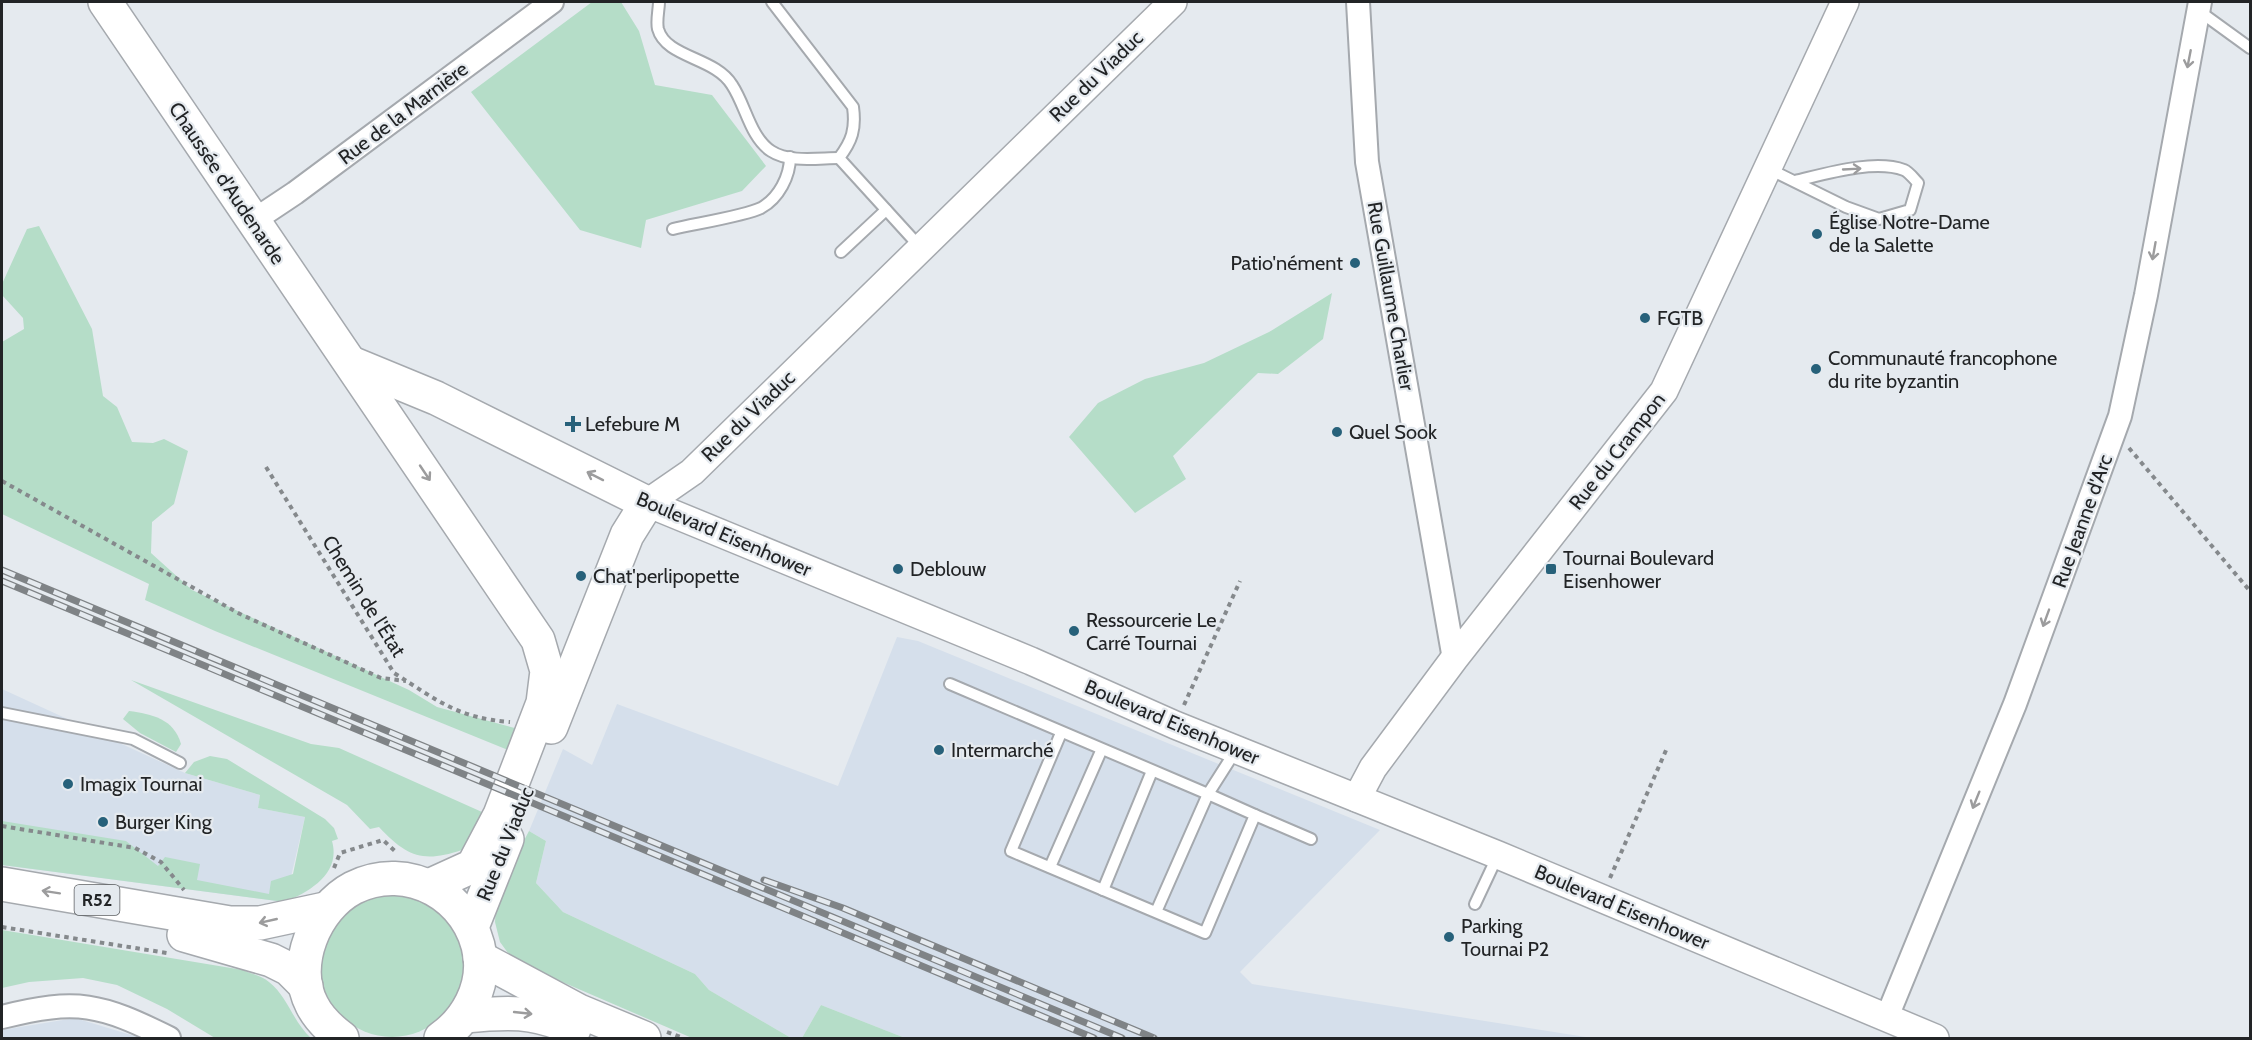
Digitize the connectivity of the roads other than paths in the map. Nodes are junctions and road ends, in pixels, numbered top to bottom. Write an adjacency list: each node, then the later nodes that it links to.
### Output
1 (105, 2): 15 (main road, Chaussée d'Audenarde)
2 (552, 2): 15 (street, Rue de la Marnière)
3 (659, 2): 10 (lane)
4 (772, 2): 11 (lane)
5 (1170, 2): 17 (street, Rue du Viaduc)
6 (1358, 2): 25 (street, Rue Guillaume Charlier)
7 (1845, 2): 12 (street, Rue du Crampon)
8 (2200, 6): 9 (lane); 51 (street, Rue Jeanne d'Arc, one-way to 51)
9 (2250, 48)
10 (790, 158): 11 (lane); 16 (lane)
11 (839, 158): 14 (lane)
12 (1768, 168): 13 (lane); 25 (street, Rue du Crampon)
13 (1795, 181): 13 (lane, one-way to 13)
14 (886, 210): 17 (lane); 18 (lane)
15 (253, 221): 19 (main road, Chaussée d'Audenarde)
16 (673, 229)
17 (921, 248): 22 (street, Rue du Viaduc)
18 (841, 252)
19 (351, 363): 20 (main road); 21 (main road, Chaussée d'Audenarde)
20 (417, 389): 21 (street); 22 (main road, Boulevard Eisenhower, one-way to 20)
21 (392, 425): 23 (main road, Chaussée d'Audenarde, one-way to 23)
22 (647, 503): 24 (main road, Rue du Viaduc); 29 (street, Boulevard Eisenhower)
23 (538, 640): 24 (main road); 40 (main road, Rue du Viaduc)
24 (583, 645): 46 (main road, Rue du Viaduc)
25 (1454, 659): 34 (street, Rue du Crampon)
26 (950, 684): 28 (lane)
27 (2, 712): 31 (lane)
28 (1061, 733): 30 (lane); 38 (lane)
29 (1236, 750): 33 (lane); 34 (street, Boulevard Eisenhower)
30 (1101, 751): 32 (lane); 38 (lane)
31 (180, 763)
32 (1152, 771): 33 (lane); 41 (lane)
33 (1208, 794): 35 (lane); 45 (lane)
34 (1358, 798): 37 (street, Boulevard Eisenhower)
35 (1255, 815): 36 (lane); 45 (lane)
36 (1311, 839)
37 (1498, 855): 42 (lane); 51 (street, Boulevard Eisenhower)
38 (1050, 867): 41 (lane)
39 (2, 884): 44 (main road, R52, one-way to 39)
40 (429, 886): 44 (main road, R52); 46 (main road, R52)
41 (1103, 890): 45 (lane)
42 (1475, 904)
43 (2, 906): 48 (main road, R52)
44 (325, 909): 48 (main road, R52)
45 (1156, 912)
46 (472, 927): 47 (main road, R52)
47 (480, 958): 49 (main road, R52); 52 (main road)
48 (306, 986): 54 (main road, R52)
49 (464, 1016): 55 (main road, R52); 56 (main road, one-way to 56)
50 (2, 1017): 53 (street)
51 (1887, 1017): 57 (street, Boulevard Eisenhower)
52 (649, 1037)
53 (169, 1038)
54 (342, 1038)
55 (441, 1038)
56 (596, 1038)
57 (1935, 1038)

